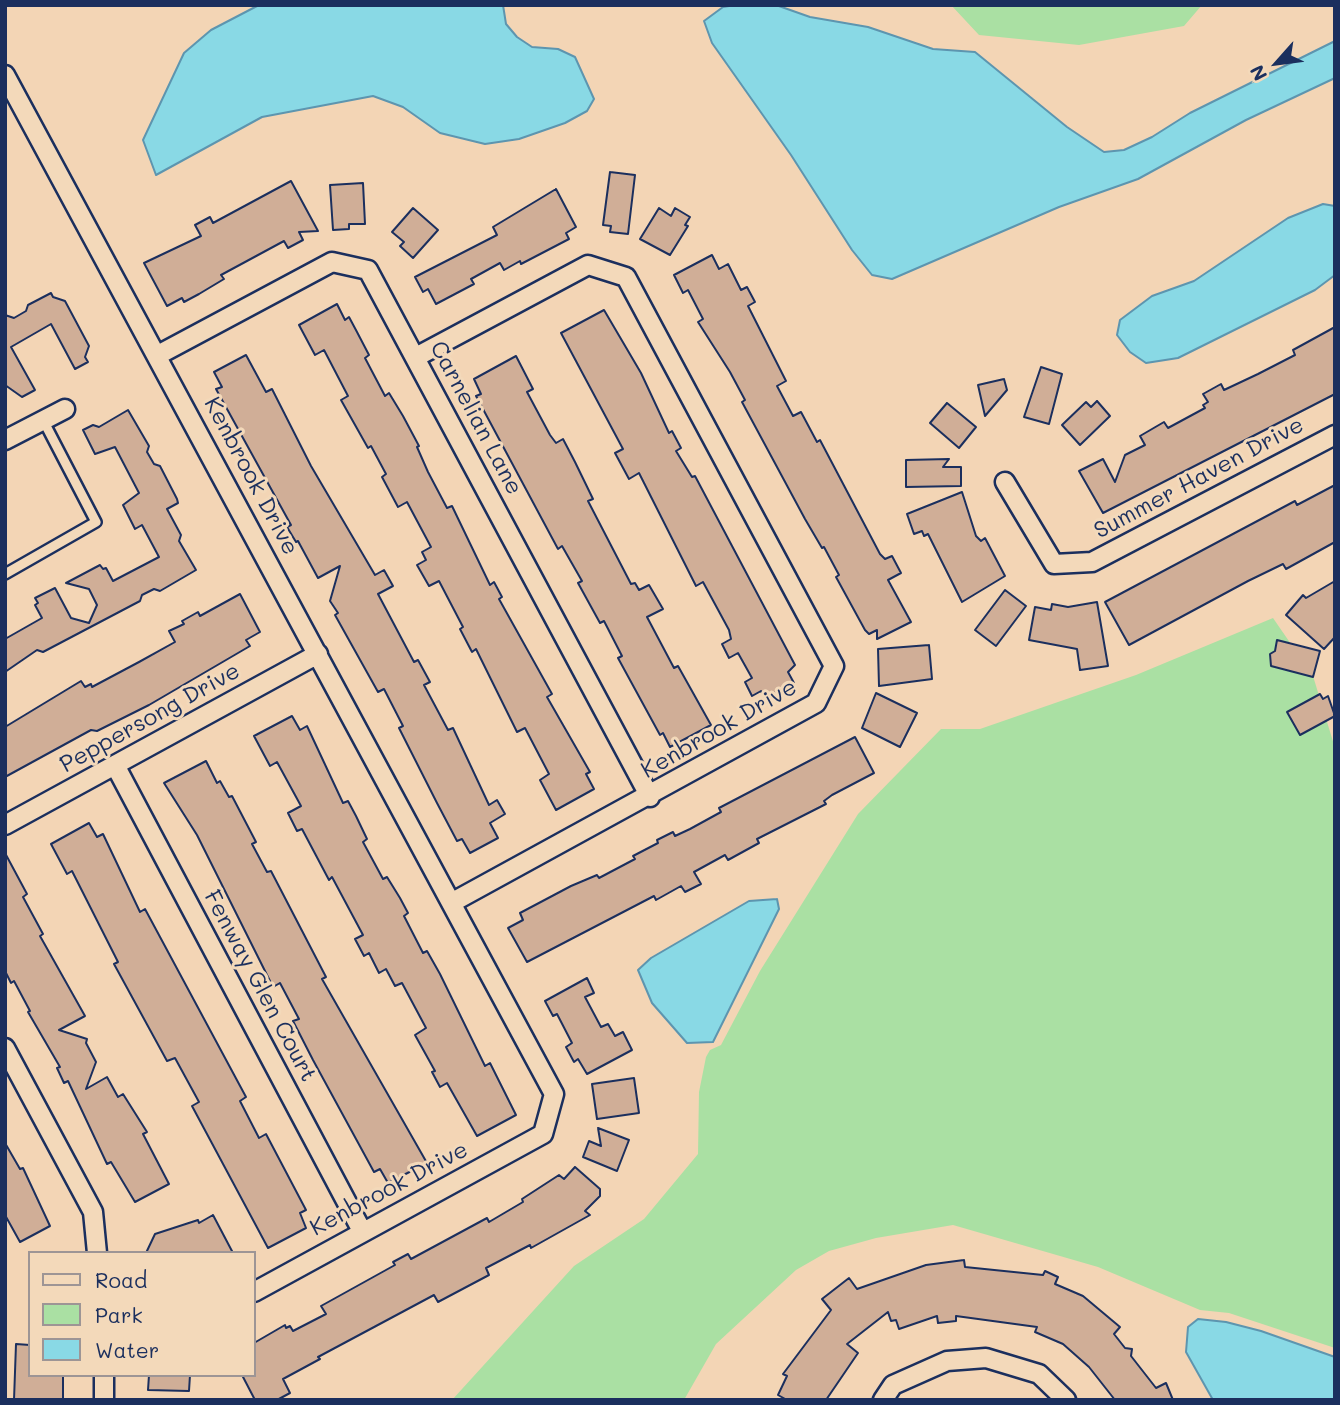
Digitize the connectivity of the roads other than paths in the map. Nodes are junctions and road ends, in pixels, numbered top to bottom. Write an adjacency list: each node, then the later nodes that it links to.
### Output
1 (5, 75): 2 (street, Kenbrook Drive)
2 (158, 355): 3 (street, Carnelian Lane); 10 (street, Kenbrook Drive)
3 (416, 357): 12 (street, Carnelian Lane); 12 (street, Kenbrook Drive)
4 (65, 410): 5 (street)
5 (44, 420): 7 (street); 9 (lane)
6 (1335, 435): 8 (street, Summer Haven Drive)
7 (5, 440)
8 (1005, 482)
9 (5, 574)
10 (318, 654): 11 (street, Peppersong Drive); 14 (street, Kenbrook Drive)
11 (114, 765): 13 (street, Peppersong Drive); 16 (street, Fenway Glen Court)
12 (650, 797): 14 (street, Kenbrook Drive)
13 (5, 825)
14 (451, 903): 16 (street, Kenbrook Drive)
15 (5, 1048): 17 (street)
16 (362, 1231): 18 (street, Kenbrook Drive)
17 (97, 1251)
18 (256, 1291)
19 (104, 1377): 20 (street)
20 (104, 1400)
21 (883, 1400): 22 (street)
22 (1066, 1400)

